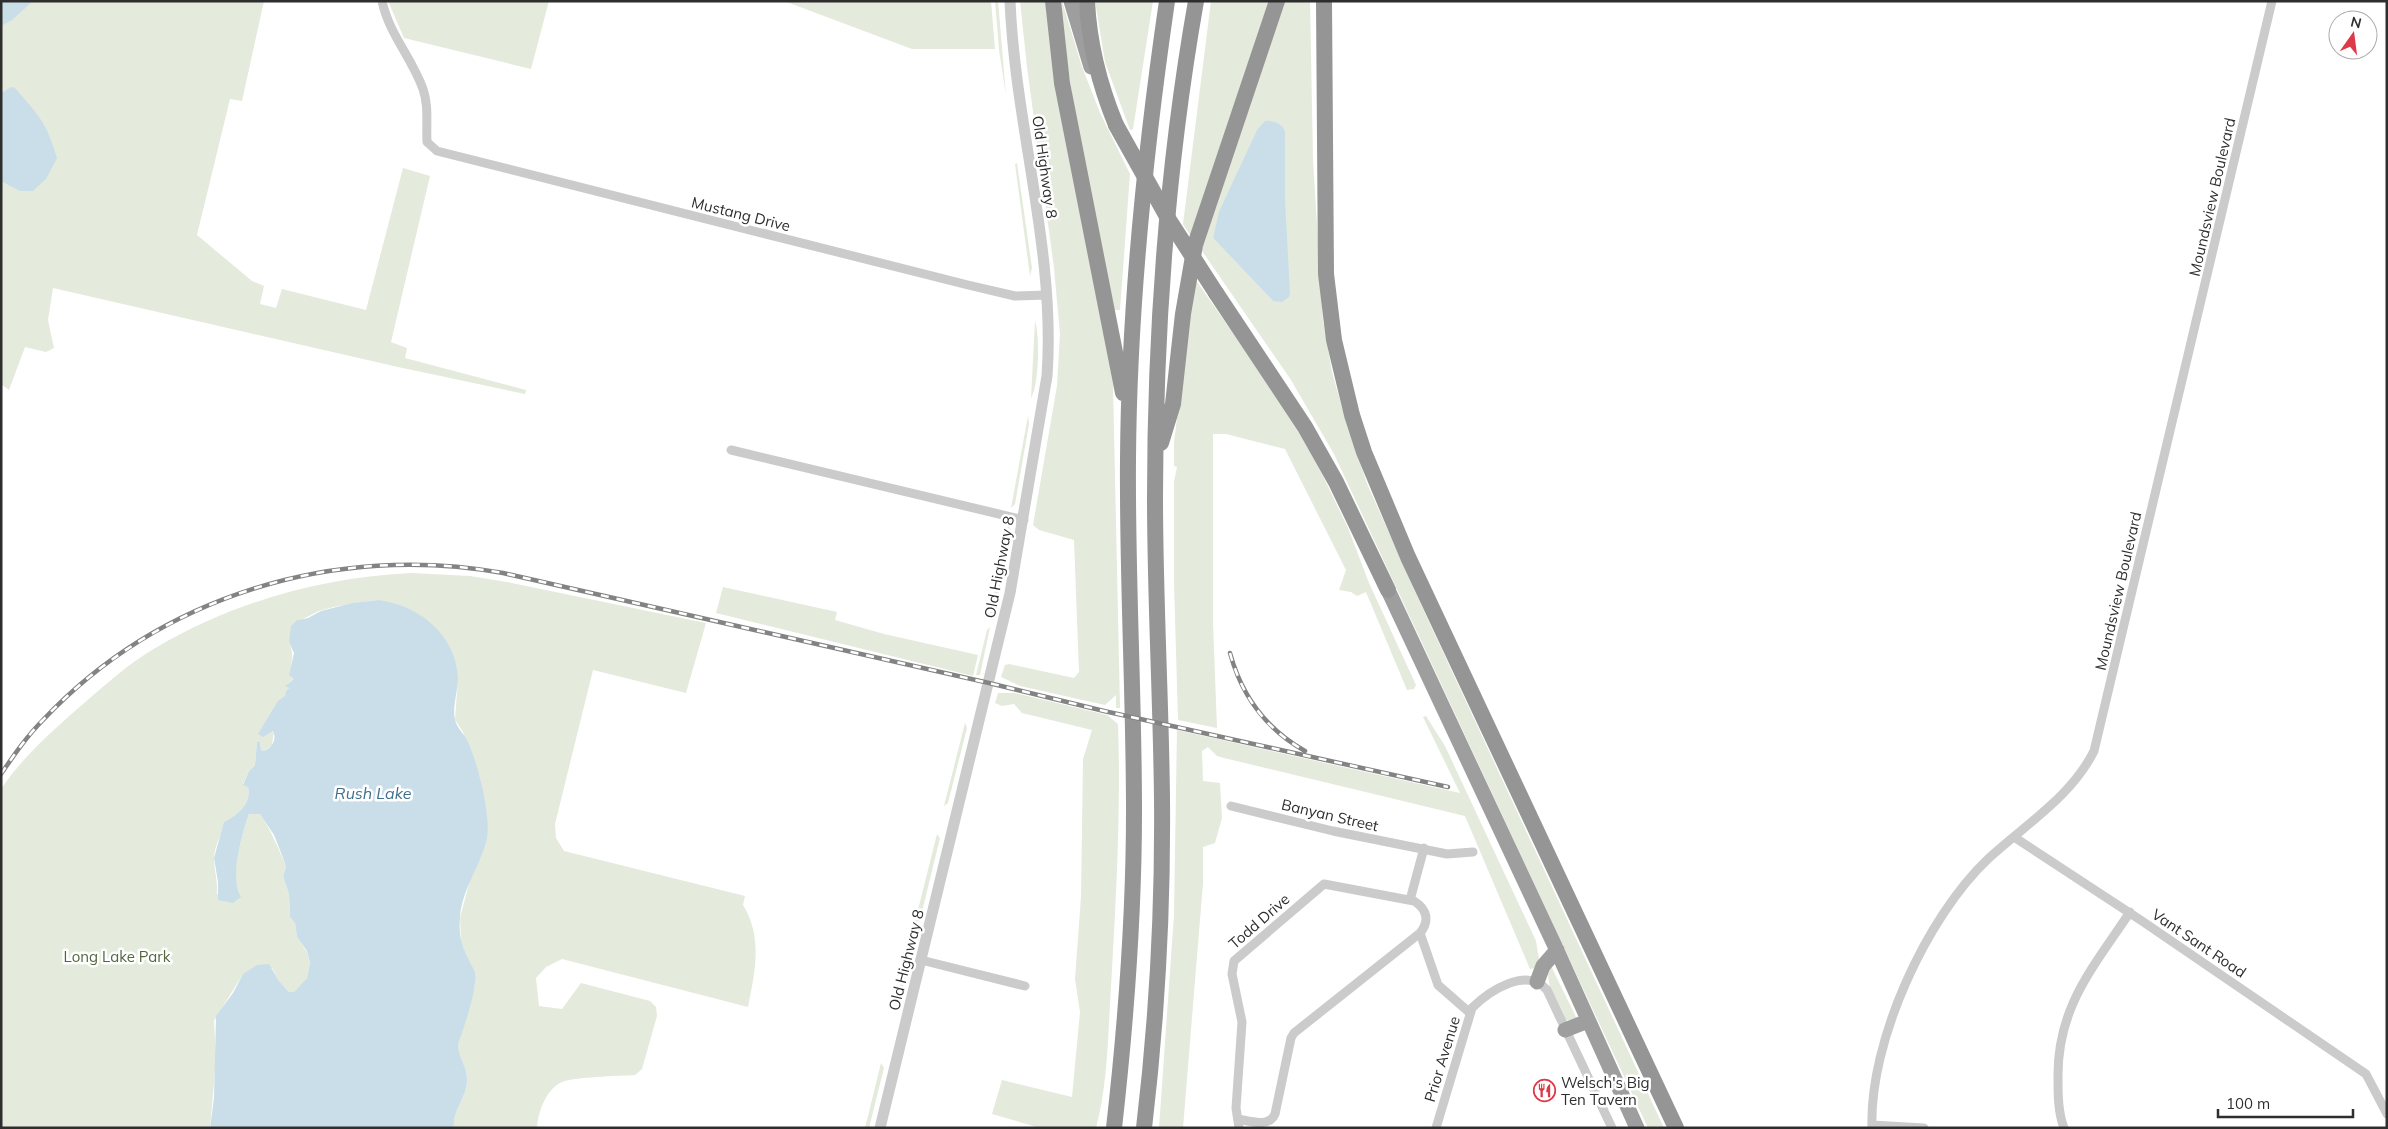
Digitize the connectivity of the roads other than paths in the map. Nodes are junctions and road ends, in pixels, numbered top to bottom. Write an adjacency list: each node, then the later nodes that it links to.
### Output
1 (382, 1): 14 (street, Mustang Drive)
2 (1010, 1): 14 (street, Old Highway 8)
3 (1053, 1): 15 (highway)
4 (1071, 1): 13 (highway)
5 (1087, 1): 13 (highway)
6 (1167, 1): 15 (highway)
7 (1196, 1): 17 (highway)
8 (1277, 1): 17 (highway)
9 (1320, 1): 12 (highway)
10 (1324, 1): 12 (highway)
11 (2272, 1): 21 (street, Moundsview Boulevard)
12 (1323, 37): 45 (highway)
13 (1113, 118): 19 (highway, bridge)
14 (1047, 295): 18 (street, Old Highway 8)
15 (1128, 419): 39 (highway)
16 (730, 450): 18 (street)
17 (1156, 462): 34 (highway)
18 (1024, 520): 28 (street, Old Highway 8)
19 (1388, 590): 27 (highway)
20 (1231, 806): 22 (street, Banyan Street)
21 (2014, 838): 25 (street, Vant Sant Road); 37 (street, Moundsview Boulevard)
22 (1424, 848): 23 (street, Banyan Street); 24 (street)
23 (1473, 852)
24 (1410, 900): 26 (street); 36 (street, Todd Drive)
25 (2130, 912): 35 (street, Vant Sant Road); 47 (street)
26 (1420, 933): 31 (street); 36 (street, Todd Drive)
27 (1556, 948): 29 (highway); 32 (highway)
28 (921, 960): 30 (street); 38 (street, Old Highway 8)
29 (1537, 982): 31 (street, Prior Avenue); 33 (street)
30 (1025, 986)
31 (1470, 1013): 42 (street, Prior Avenue)
32 (1588, 1021): 33 (highway); 44 (highway)
33 (1565, 1030): 43 (street)
34 (1152, 1044): 40 (highway); 41 (highway)
35 (2387, 1114)
36 (1238, 1124)
37 (1872, 1126): 46 (street)
38 (880, 1128)
39 (1114, 1128)
40 (1144, 1128)
41 (1152, 1128)
42 (1436, 1128)
43 (1612, 1128)
44 (1637, 1128)
45 (1676, 1128)
46 (1924, 1128)
47 (2064, 1128)

